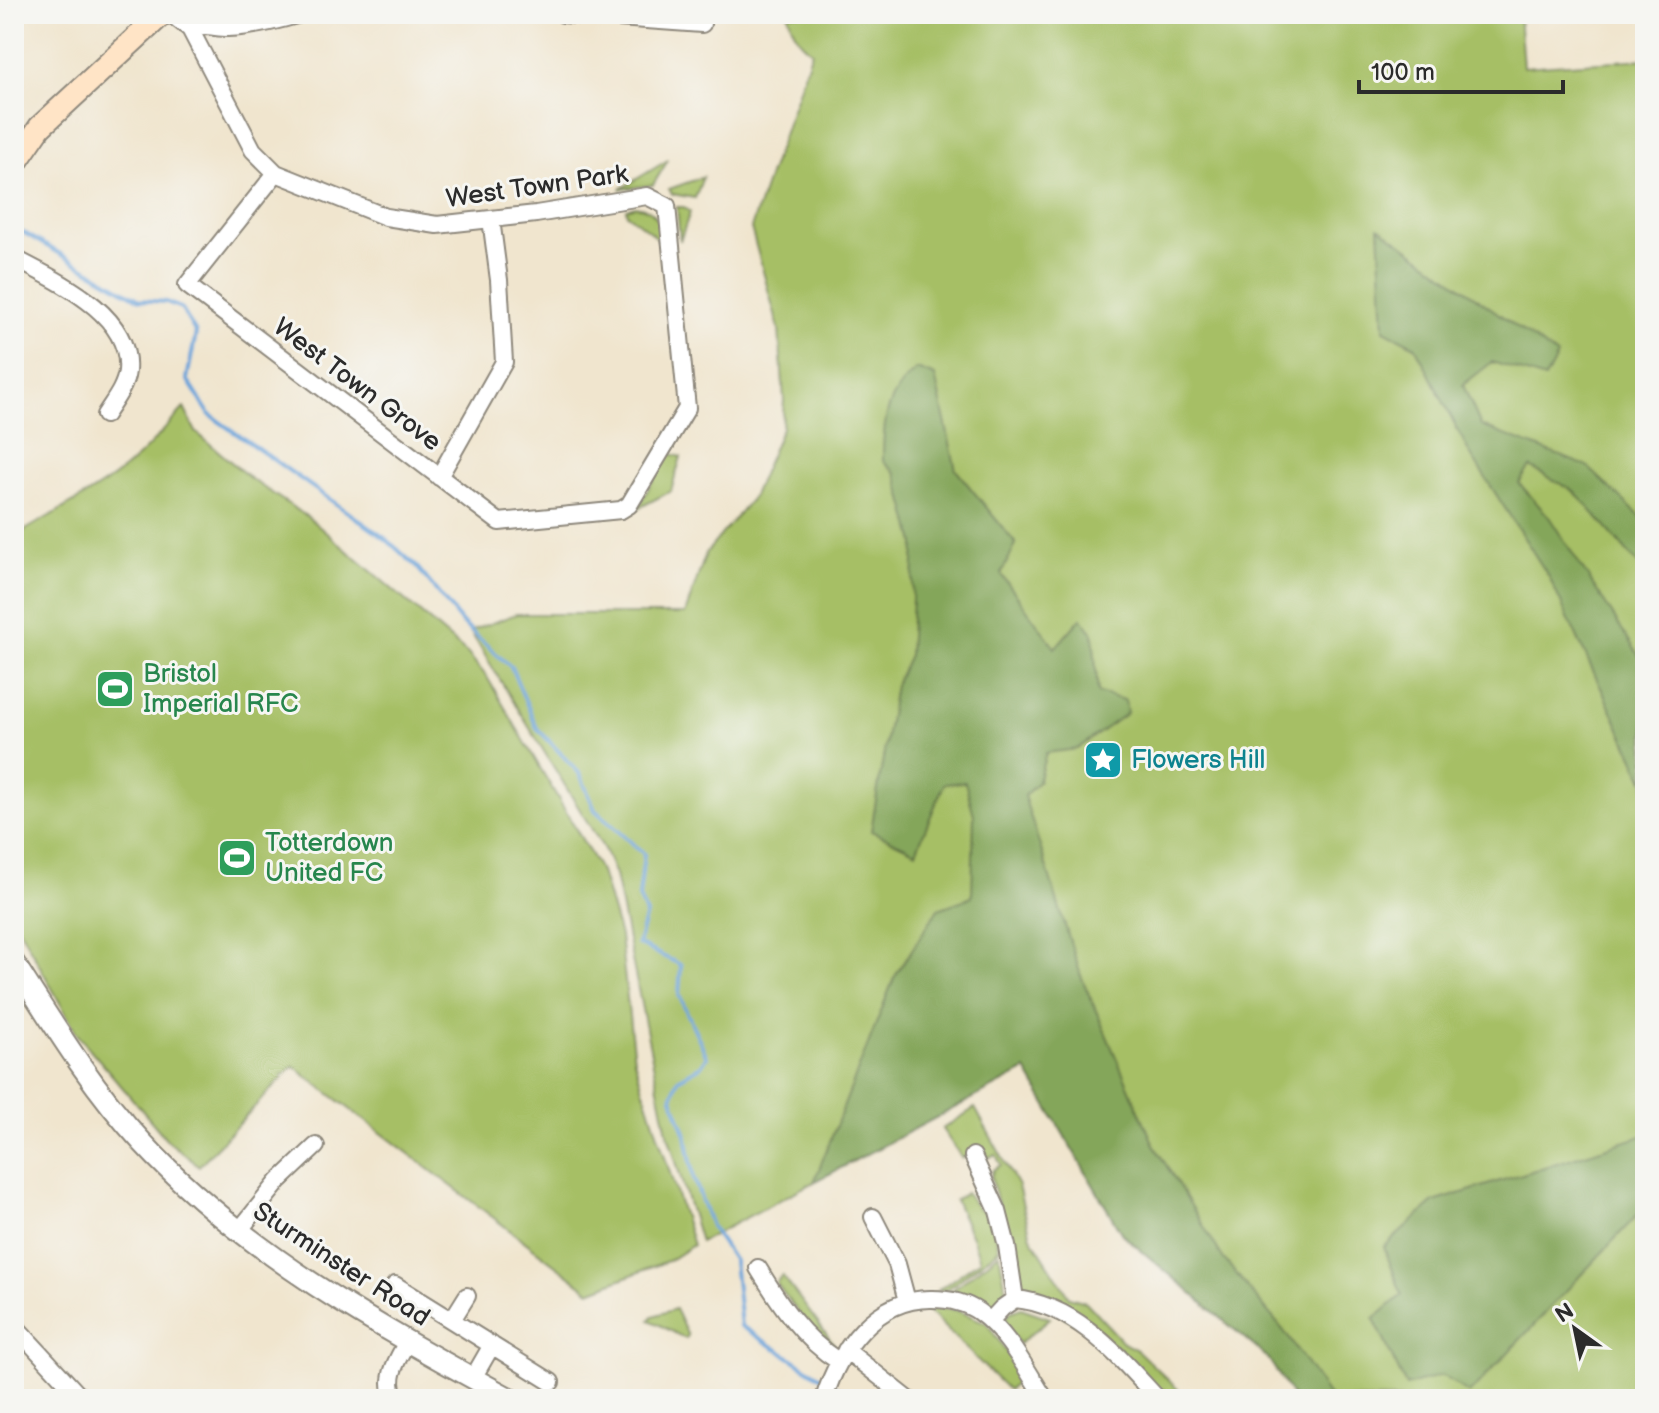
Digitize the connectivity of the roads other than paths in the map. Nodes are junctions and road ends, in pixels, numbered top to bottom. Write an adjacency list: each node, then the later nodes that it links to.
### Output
1 (162, 14): 8 (main road)
2 (171, 14): 7 (street, West Town Park)
3 (563, 14): 5 (street)
4 (295, 15): 7 (street)
5 (637, 16): 6 (street)
6 (702, 24)
7 (190, 29): 9 (street, West Town Park)
8 (14, 165)
9 (276, 173): 10 (street, West Town Park); 13 (street, West Town Grove)
10 (491, 219): 13 (street); 14 (street, West Town Park)
11 (14, 258): 12 (street)
12 (105, 415)
13 (439, 477): 14 (street, West Town Grove)
14 (499, 522)
15 (14, 963): 19 (street, Sturminster Road)
16 (316, 1146): 19 (street)
17 (973, 1156): 23 (street)
18 (873, 1217): 24 (street)
19 (238, 1232): 28 (street, Sturminster Road)
20 (758, 1268): 30 (street)
21 (395, 1285): 25 (street)
22 (467, 1296): 25 (street)
23 (1015, 1299): 26 (street); 39 (street)
24 (907, 1301): 26 (street); 30 (street)
25 (452, 1320): 29 (street)
26 (990, 1321): 38 (street)
27 (14, 1325): 33 (street)
28 (408, 1340): 31 (street, Sturminster Road); 35 (street)
29 (492, 1345): 31 (street); 32 (street)
30 (838, 1362): 34 (street); 37 (street)
31 (473, 1378): 36 (street, Sturminster Road)
32 (551, 1382)
33 (70, 1395)
34 (825, 1397)
35 (395, 1399)
36 (511, 1399)
37 (908, 1399)
38 (1045, 1399)
39 (1158, 1399)

